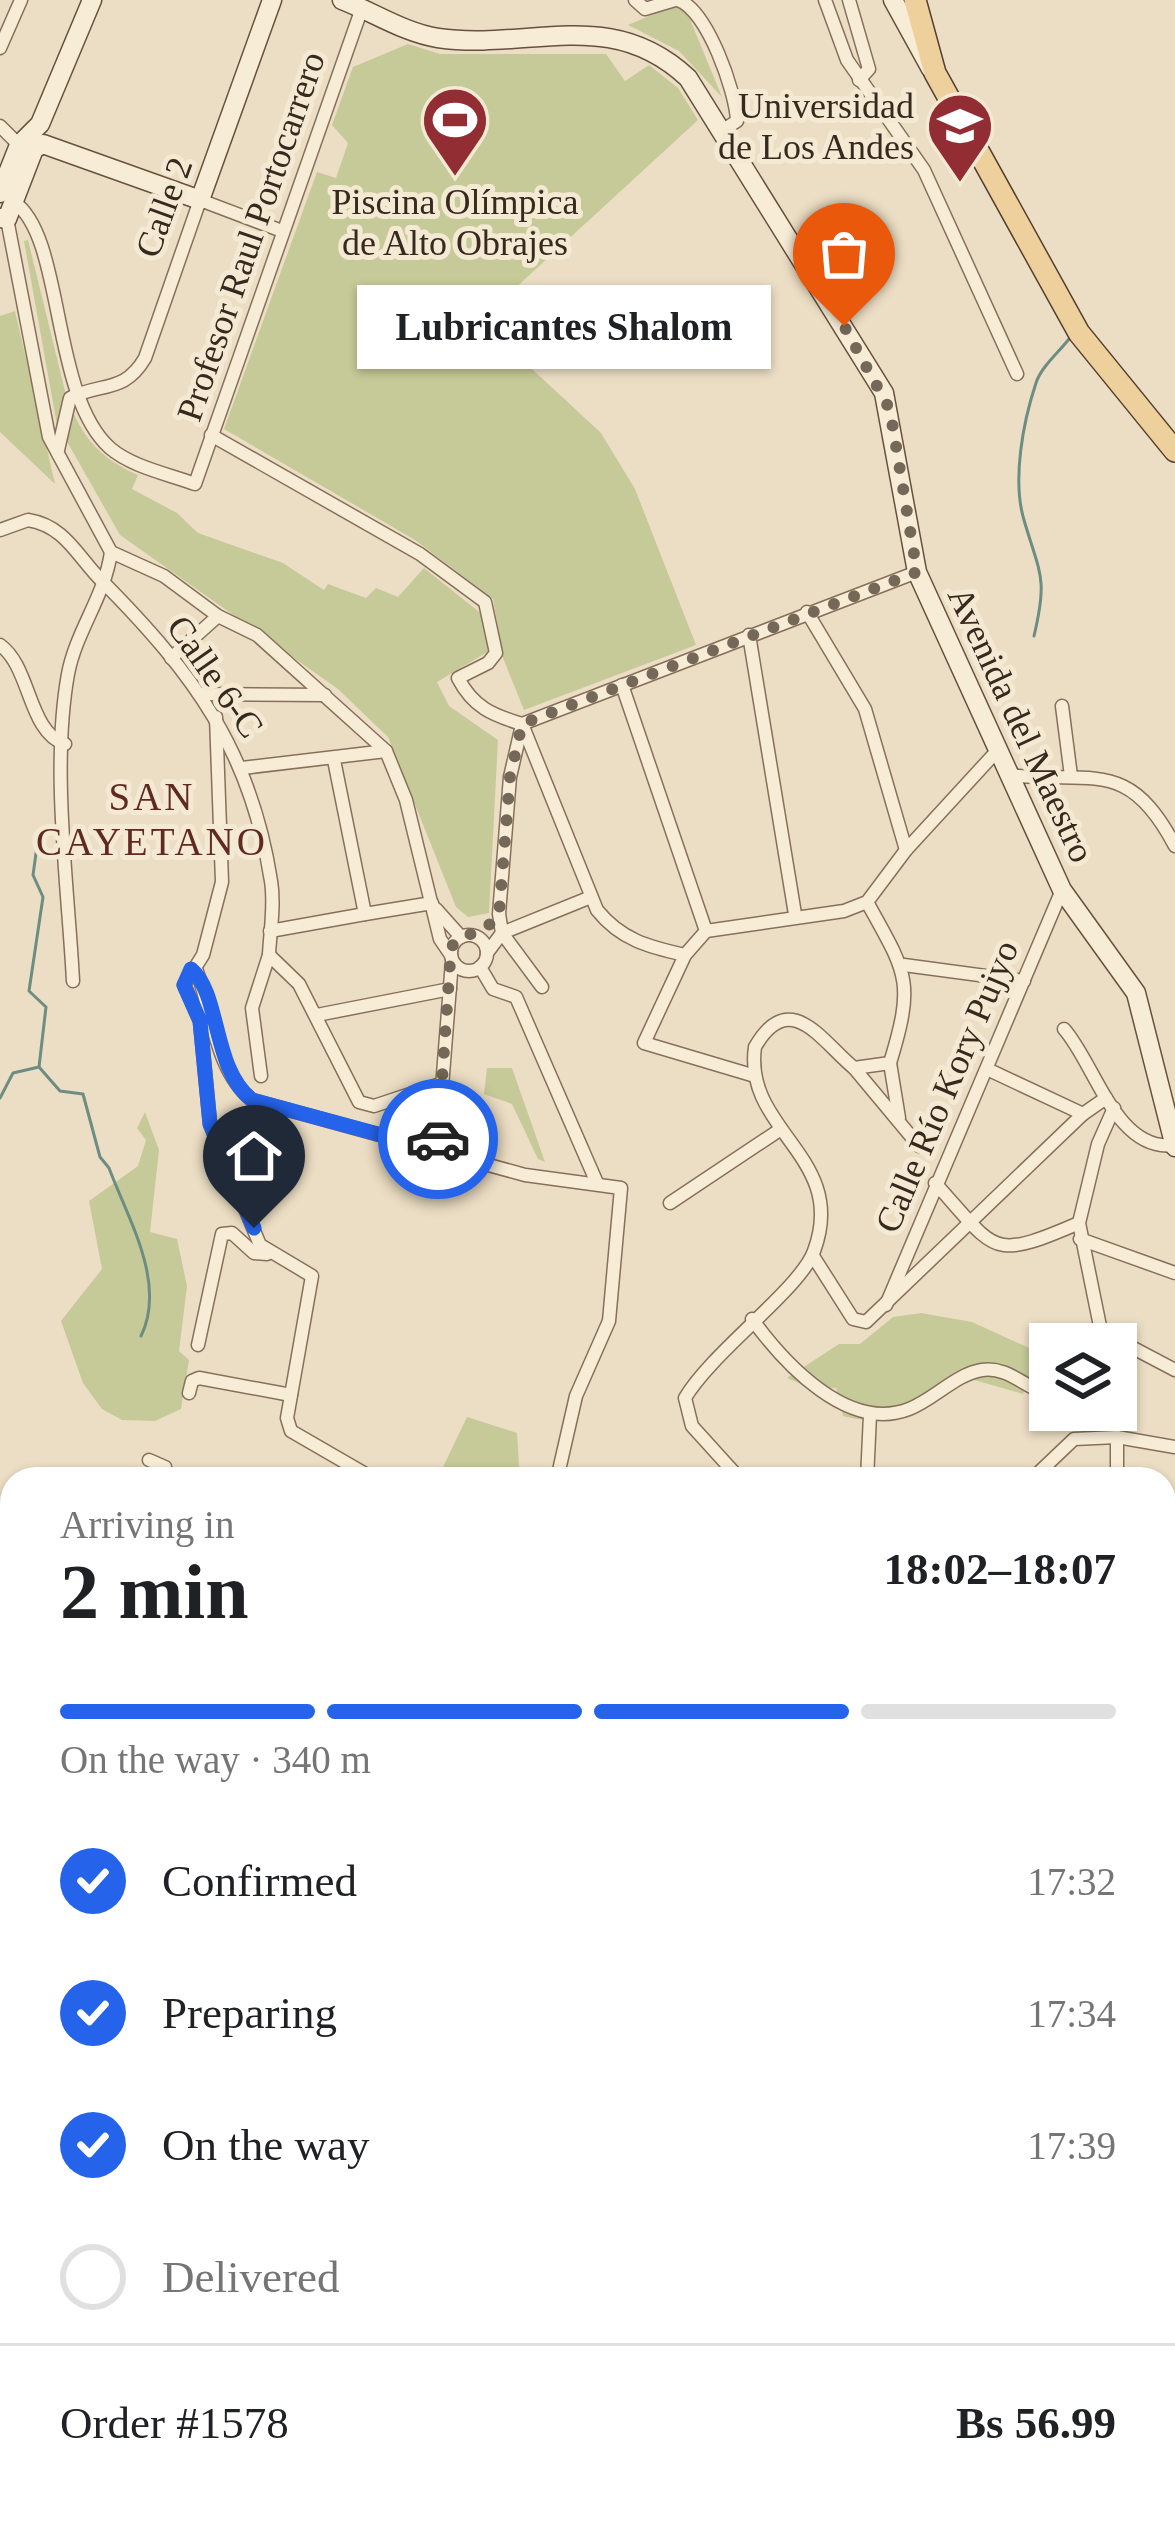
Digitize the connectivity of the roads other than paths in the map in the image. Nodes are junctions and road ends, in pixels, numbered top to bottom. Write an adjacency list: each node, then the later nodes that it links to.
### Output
1 (21, 0): 12 (street)
2 (92, 0): 17 (main road)
3 (272, 0): 18 (main road, Calle 2)
4 (342, 0): 11 (main road, Avenida del Maestro)
5 (635, 0): 6 (street)
6 (676, 0): 16 (street)
7 (825, 0): 14 (street)
8 (849, 0): 14 (street)
9 (893, 0): 13 (main road)
10 (920, 6): 13 (main road)
11 (362, 8): 16 (main road, Avenida del Maestro); 20 (street, Profesor Raul Portocarrero)
12 (0, 48)
13 (935, 73): 24 (main road)
14 (859, 80): 21 (street)
15 (0, 126): 17 (street)
16 (723, 130): 28 (main road, Avenida del Maestro)
17 (19, 146): 19 (main road)
18 (200, 200): 19 (main road); 20 (street); 22 (street, Calle 2)
19 (4, 210): 22 (street); 25 (street)
20 (282, 231): 23 (street, Profesor Raul Portocarrero)
21 (1017, 374)
22 (77, 393): 23 (street, Profesor Raul Portocarrero); 25 (street)
23 (211, 434): 40 (street)
24 (1175, 451)
25 (57, 455): 27 (street)
26 (0, 530): 29 (street, Calle 6-C)
27 (111, 552): 29 (street); 31 (street)
28 (917, 572): 30 (street); 43 (main road, Avenida del Maestro)
29 (106, 586): 34 (street, Calle 6-C); 41 (street)
30 (807, 612): 32 (street); 50 (street)
31 (218, 616): 34 (street); 37 (street)
32 (749, 635): 35 (street); 57 (street)
33 (0, 645): 41 (street)
34 (171, 658): 36 (street, Calle 6-C)
35 (622, 685): 40 (street); 59 (street)
36 (201, 694): 37 (street); 39 (street, Calle 6-C)
37 (325, 695): 42 (street)
38 (1062, 706): 47 (street)
39 (216, 717): 45 (street, Calle 6-C); 68 (street)
40 (522, 724): 52 (street); 56 (street)
41 (65, 744): 70 (street)
42 (386, 751): 44 (street); 54 (street)
43 (996, 752): 46 (main road, Avenida del Maestro); 50 (street)
44 (334, 760): 45 (street); 55 (street)
45 (242, 768): 58 (street, Calle 6-C)
46 (1008, 775): 47 (street); 51 (main road, Avenida del Maestro)
47 (1071, 776): 48 (street)
48 (1168, 817): 49 (street)
49 (1175, 846)
50 (906, 850): 53 (street)
51 (1062, 890): 71 (street, Calle Río Kory Pujyo); 82 (main road, Avenida del Maestro)
52 (591, 897): 60 (street); 65 (street)
53 (867, 902): 57 (street); 67 (street)
54 (432, 903): 55 (street); 61 (street); 66 (street)
55 (365, 914): 58 (street)
56 (499, 914): 60 (street); 62 (street)
57 (796, 914): 59 (street)
58 (270, 931): 64 (street, Calle 6-C)
59 (706, 931): 65 (street)
60 (502, 933): 63 (street); 72 (street)
61 (460, 937): 62 (street); 66 (street)
62 (477, 937): 63 (street)
63 (487, 952): 69 (street)
64 (269, 955): 74 (street); 79 (street, Calle 6-C)
65 (685, 955): 80 (street)
66 (451, 958): 69 (street); 73 (street)
67 (904, 965): 71 (street); 76 (street)
68 (196, 969): 89 (street); 96 (street)
69 (473, 969): 73 (street); 90 (street)
70 (73, 981)
71 (1024, 981): 78 (street, Calle Río Kory Pujyo)
72 (542, 987)
73 (449, 989): 74 (street); 81 (street)
74 (317, 1015): 81 (street)
75 (1064, 1028): 83 (street)
76 (890, 1063): 77 (street); 85 (street)
77 (854, 1068): 80 (street); 85 (street)
78 (987, 1069): 84 (street); 91 (street, Calle Río Kory Pujyo)
79 (261, 1076)
80 (755, 1076): 86 (street)
81 (440, 1084): 89 (street)
82 (1167, 1090): 88 (main road, Avenida del Maestro)
83 (1110, 1103): 84 (street); 88 (street); 93 (street)
84 (1082, 1114): 94 (street)
85 (899, 1119): 87 (street)
86 (781, 1130): 92 (street); 97 (street)
87 (919, 1146)
88 (1174, 1146)
89 (437, 1150): 90 (street)
90 (598, 1183): 114 (street)
91 (935, 1183): 94 (street); 99 (street, Calle Río Kory Pujyo)
92 (670, 1203)
93 (1079, 1223): 94 (street); 95 (street)
94 (972, 1224): 99 (street)
95 (1080, 1239): 98 (street); 101 (street)
96 (267, 1254): 102 (street); 107 (street)
97 (813, 1256): 99 (street); 100 (street)
98 (1175, 1273)
99 (886, 1304)
100 (752, 1319): 108 (street); 115 (street)
101 (1095, 1323)
102 (198, 1345)
103 (1137, 1354): 104 (street)
104 (1175, 1370)
105 (1029, 1384): 108 (street)
106 (189, 1393): 107 (street)
107 (291, 1396): 113 (street)
108 (870, 1415): 116 (street)
109 (1118, 1437): 110 (street); 117 (street); 118 (street)
110 (1175, 1447)
111 (148, 1460): 112 (street)
112 (165, 1467)
113 (353, 1467)
114 (558, 1467)
115 (727, 1467)
116 (868, 1467)
117 (1045, 1467)
118 (1117, 1467)

